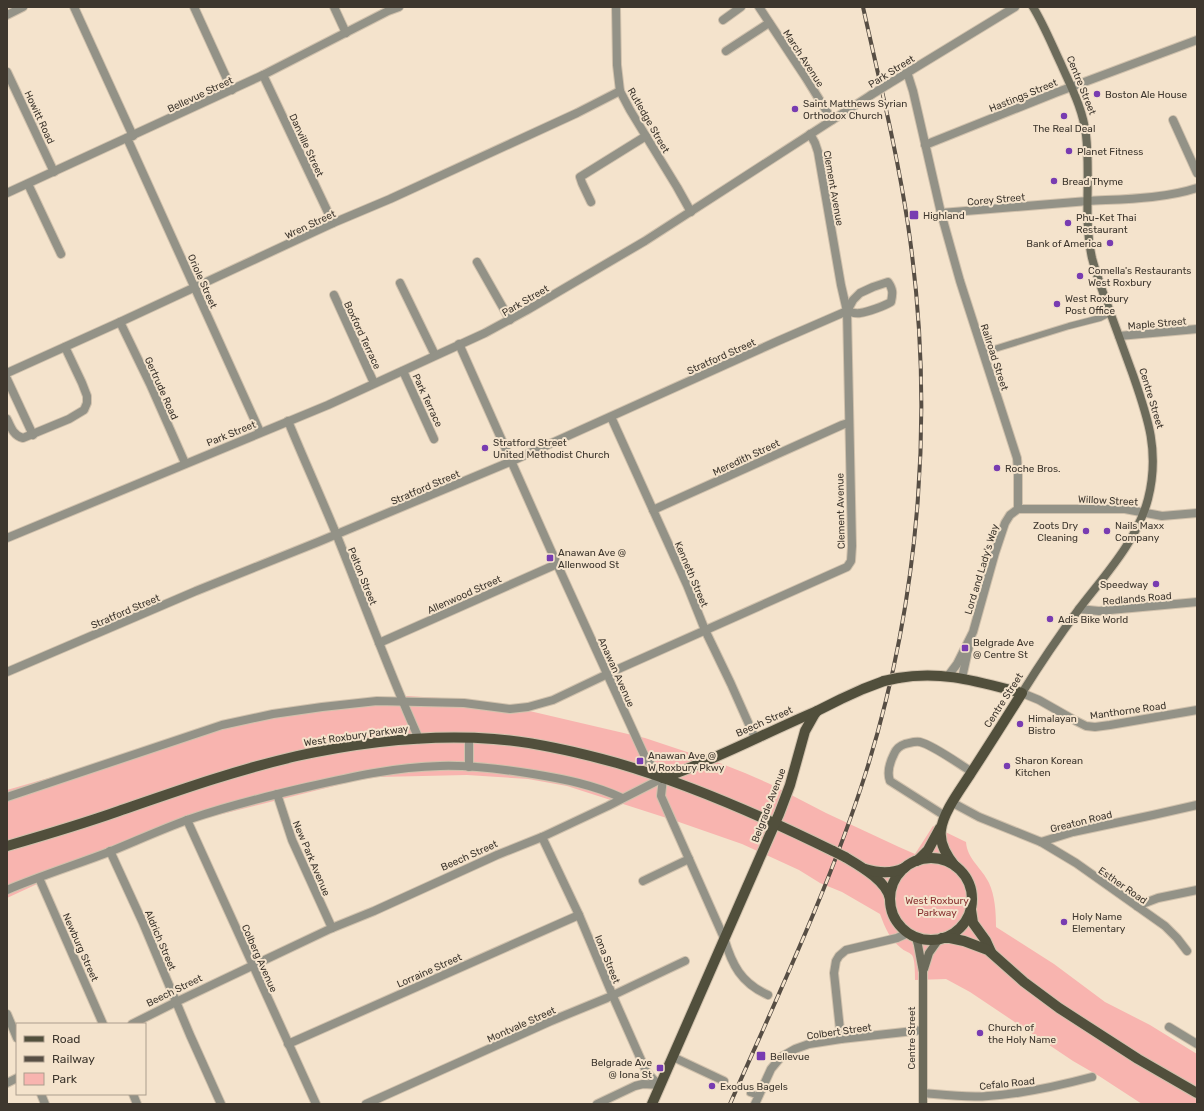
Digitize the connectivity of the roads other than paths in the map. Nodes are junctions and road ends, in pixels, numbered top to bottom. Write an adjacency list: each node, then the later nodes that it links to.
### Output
1 (23, 7): 11 (street)
2 (74, 7): 27 (street, Oriole Street)
3 (194, 7): 21 (street)
4 (334, 7): 14 (street)
5 (399, 7): 14 (street, Bellevue Street)
6 (616, 7): 22 (street, Rutledge Street)
7 (740, 7): 12 (street)
8 (759, 7): 13 (street, March Avenue)
9 (1015, 7): 18 (street, Park Street)
10 (1033, 7): 20 (main road, Centre Street)
11 (7, 15)
12 (723, 20)
13 (769, 23): 16 (street); 23 (street, March Avenue)
14 (346, 33): 19 (street, Bellevue Street)
15 (1197, 40): 20 (street, Hastings Street)
16 (726, 51)
17 (7, 72): 29 (street, Howitt Road)
18 (907, 72): 23 (street, Park Street, bridge); 28 (street)
19 (263, 75): 21 (street, Bellevue Street); 38 (street, Danville Street)
20 (1072, 87): 28 (street, Hastings Street); 34 (main road, Centre Street)
21 (232, 90): 27 (street, Bellevue Street)
22 (620, 91): 26 (street, Rutledge Street); 38 (street, Wren Street)
23 (832, 120): 25 (street, Park Street)
24 (1173, 120): 30 (street)
25 (810, 134): 36 (street, Park Street); 44 (street, Clement Avenue)
26 (646, 136): 35 (street); 36 (street, Rutledge Street)
27 (130, 137): 29 (street, Bellevue Street); 42 (street, Oriole Street)
28 (925, 145): 37 (street)
29 (54, 172): 31 (street, Bellevue Street)
30 (1197, 173)
31 (28, 184): 33 (street, Bellevue Street); 39 (street)
32 (1197, 188): 34 (street, Corey Street)
33 (7, 194)
34 (1088, 201): 37 (street, Corey Street); 45 (main road, Centre Street)
35 (591, 202)
36 (691, 212): 46 (street, Park Street)
37 (942, 213): 67 (street, Railroad Street)
38 (333, 223): 42 (street, Wren Street)
39 (61, 254)
40 (477, 262): 46 (street)
41 (400, 283): 53 (street)
42 (194, 288): 47 (street, Wren Street); 62 (street, Oriole Street)
43 (334, 295): 57 (street, Boxford Terrace)
44 (847, 311): 44 (street, Stratford Street); 58 (street, Stratford Street); 61 (street, Clement Avenue)
45 (1110, 313): 49 (main road, Centre Street); 52 (street)
46 (510, 320): 50 (street, Park Street)
47 (120, 322): 51 (street, Wren Street); 66 (street, Gertrude Road)
48 (1197, 330): 49 (street, Maple Street)
49 (1119, 336): 69 (main road, Centre Street)
50 (459, 344): 53 (street, Park Street); 65 (street, Anawan Avenue)
51 (65, 347): 55 (street, Wren Street); 63 (street)
52 (988, 352)
53 (435, 356): 54 (street, Park Street)
54 (403, 371): 57 (street, Park Street); 64 (street, Park Terrace)
55 (7, 373)
56 (7, 379): 63 (street)
57 (374, 383): 60 (street, Park Street)
58 (611, 417): 65 (street, Stratford Street); 68 (street, Kenneth Street)
59 (7, 419): 63 (street)
60 (288, 421): 62 (street, Park Street); 71 (street, Pelton Street)
61 (848, 423): 68 (street, Meredith Street); 76 (street, Clement Avenue)
62 (260, 432): 66 (street, Park Street)
63 (33, 435)
64 (434, 439)
65 (512, 462): 71 (street, Stratford Street); 73 (street, Anawan Avenue)
66 (185, 463): 72 (street, Park Street)
67 (1018, 509): 69 (street, Willow Street); 77 (street, Lord and Lady's Way)
68 (653, 510): 76 (street, Kenneth Street)
69 (1144, 512): 70 (street, Willow Street); 75 (main road, Centre Street)
70 (1197, 513)
71 (336, 534): 78 (street, Pelton Street); 79 (street, Stratford Street)
72 (7, 538)
73 (557, 564): 78 (street, Allenwood Street); 80 (street, Anawan Avenue)
74 (1197, 602): 75 (street, Redlands Road)
75 (1079, 609): 83 (main road, Centre Street)
76 (705, 630): 80 (street, Clement Avenue); 89 (street, Kenneth Street)
77 (970, 639): 81 (street, Lord and Lady's Way); 82 (street, Lord and Lady's Way)
78 (379, 643): 84 (street, Pelton Street)
79 (7, 672)
80 (607, 674): 84 (street, Clement Avenue); 92 (street, Anawan Avenue)
81 (948, 676): 82 (main road, Belgrade Avenue); 86 (main road, Belgrade Avenue, bridge)
82 (962, 678): 83 (main road, Belgrade Avenue)
83 (1022, 693): 85 (street, Manthorne Road); 91 (main road, Centre Street)
84 (402, 701): 87 (street, Pelton Street); 94 (street)
85 (1197, 710)
86 (817, 712): 89 (main road, Beech Street); 100 (main road, Belgrade Avenue)
87 (419, 738): 88 (main road, West Roxbury Parkway); 103 (main road, West Roxbury Parkway)
88 (469, 738): 90 (street); 92 (main road, West Roxbury Parkway)
89 (755, 738): 92 (main road, Beech Street)
90 (469, 767): 93 (street); 95 (street)
91 (972, 772): 96 (main road, Centre Street); 99 (street)
92 (663, 778): 95 (street, Beech Street); 100 (main road, West Roxbury Parkway); 105 (street)
93 (277, 794): 98 (street); 118 (street, New Park Avenue)
94 (7, 796)
95 (622, 798): 101 (street, Beech Street)
96 (953, 803): 99 (main road, Centre Street); 102 (street, Greaton Road)
97 (1197, 805): 102 (street, Greaton Road)
98 (187, 820): 104 (street); 125 (street, Colberg Avenue)
99 (943, 821): 106 (main road, Centre Street); 107 (main road)
100 (775, 823): 109 (main road, West Roxbury Parkway, bridge); 120 (main road, Belgrade Avenue)
101 (542, 837): 117 (street, Iona Street); 118 (street, Beech Street)
102 (1041, 842): 116 (street, Esther Road)
103 (7, 846)
104 (110, 851): 110 (street); 129 (street, Aldrich Street)
105 (690, 859): 111 (street); 120 (street)
106 (916, 861): 107 (main road); 108 (main road)
107 (955, 866): 115 (main road)
108 (906, 867): 109 (main road, West Roxbury Parkway); 114 (main road)
109 (866, 869): 114 (main road, West Roxbury Parkway)
110 (39, 878): 112 (street); 131 (street, Newburg Street)
111 (643, 881)
112 (7, 890)
113 (1197, 890): 116 (street)
114 (890, 899): 119 (main road)
115 (971, 906): 121 (main road); 123 (main road)
116 (1137, 906): 122 (street, Esther Road)
117 (579, 915): 127 (street, Iona Street); 137 (street, Lorraine Street)
118 (332, 928): 125 (street, Beech Street)
119 (910, 934): 121 (main road); 126 (main road, Centre Street); 136 (street)
120 (724, 938): 128 (street); 139 (main road, Belgrade Avenue)
121 (940, 939): 123 (main road); 126 (main road, Centre Street)
122 (1187, 951)
123 (991, 952): 146 (main road)
124 (685, 962): 127 (street, Montvale Street)
125 (253, 966): 129 (street, Beech Street); 137 (street, Colberg Avenue)
126 (923, 972): 134 (main road, Centre Street)
127 (613, 995): 144 (street, Iona Street); 151 (street, Montvale Street)
128 (768, 995)
129 (176, 1002): 132 (street, Beech Street); 149 (street, Aldrich Street)
130 (7, 1014): 135 (street)
131 (103, 1023)
132 (134, 1023)
133 (1169, 1027): 138 (street)
134 (923, 1030): 136 (street, Colbert Street); 145 (main road, Centre Street)
135 (16, 1036)
136 (842, 1039): 154 (street, Colbert Street)
137 (288, 1044): 150 (street, Colberg Avenue)
138 (1197, 1044)
139 (673, 1057): 142 (street); 144 (main road, Belgrade Avenue)
140 (1092, 1077): 145 (street, Cefalo Road)
141 (16, 1078): 143 (street)
142 (726, 1082)
143 (7, 1083)
144 (660, 1085): 152 (street); 153 (main road, Belgrade Avenue)
145 (923, 1093): 155 (main road, Centre Street)
146 (1197, 1093)
147 (42, 1095): 148 (street)
148 (46, 1104)
149 (221, 1104)
150 (316, 1104)
151 (366, 1104)
152 (597, 1104)
153 (652, 1104)
154 (755, 1104)
155 (923, 1104)

